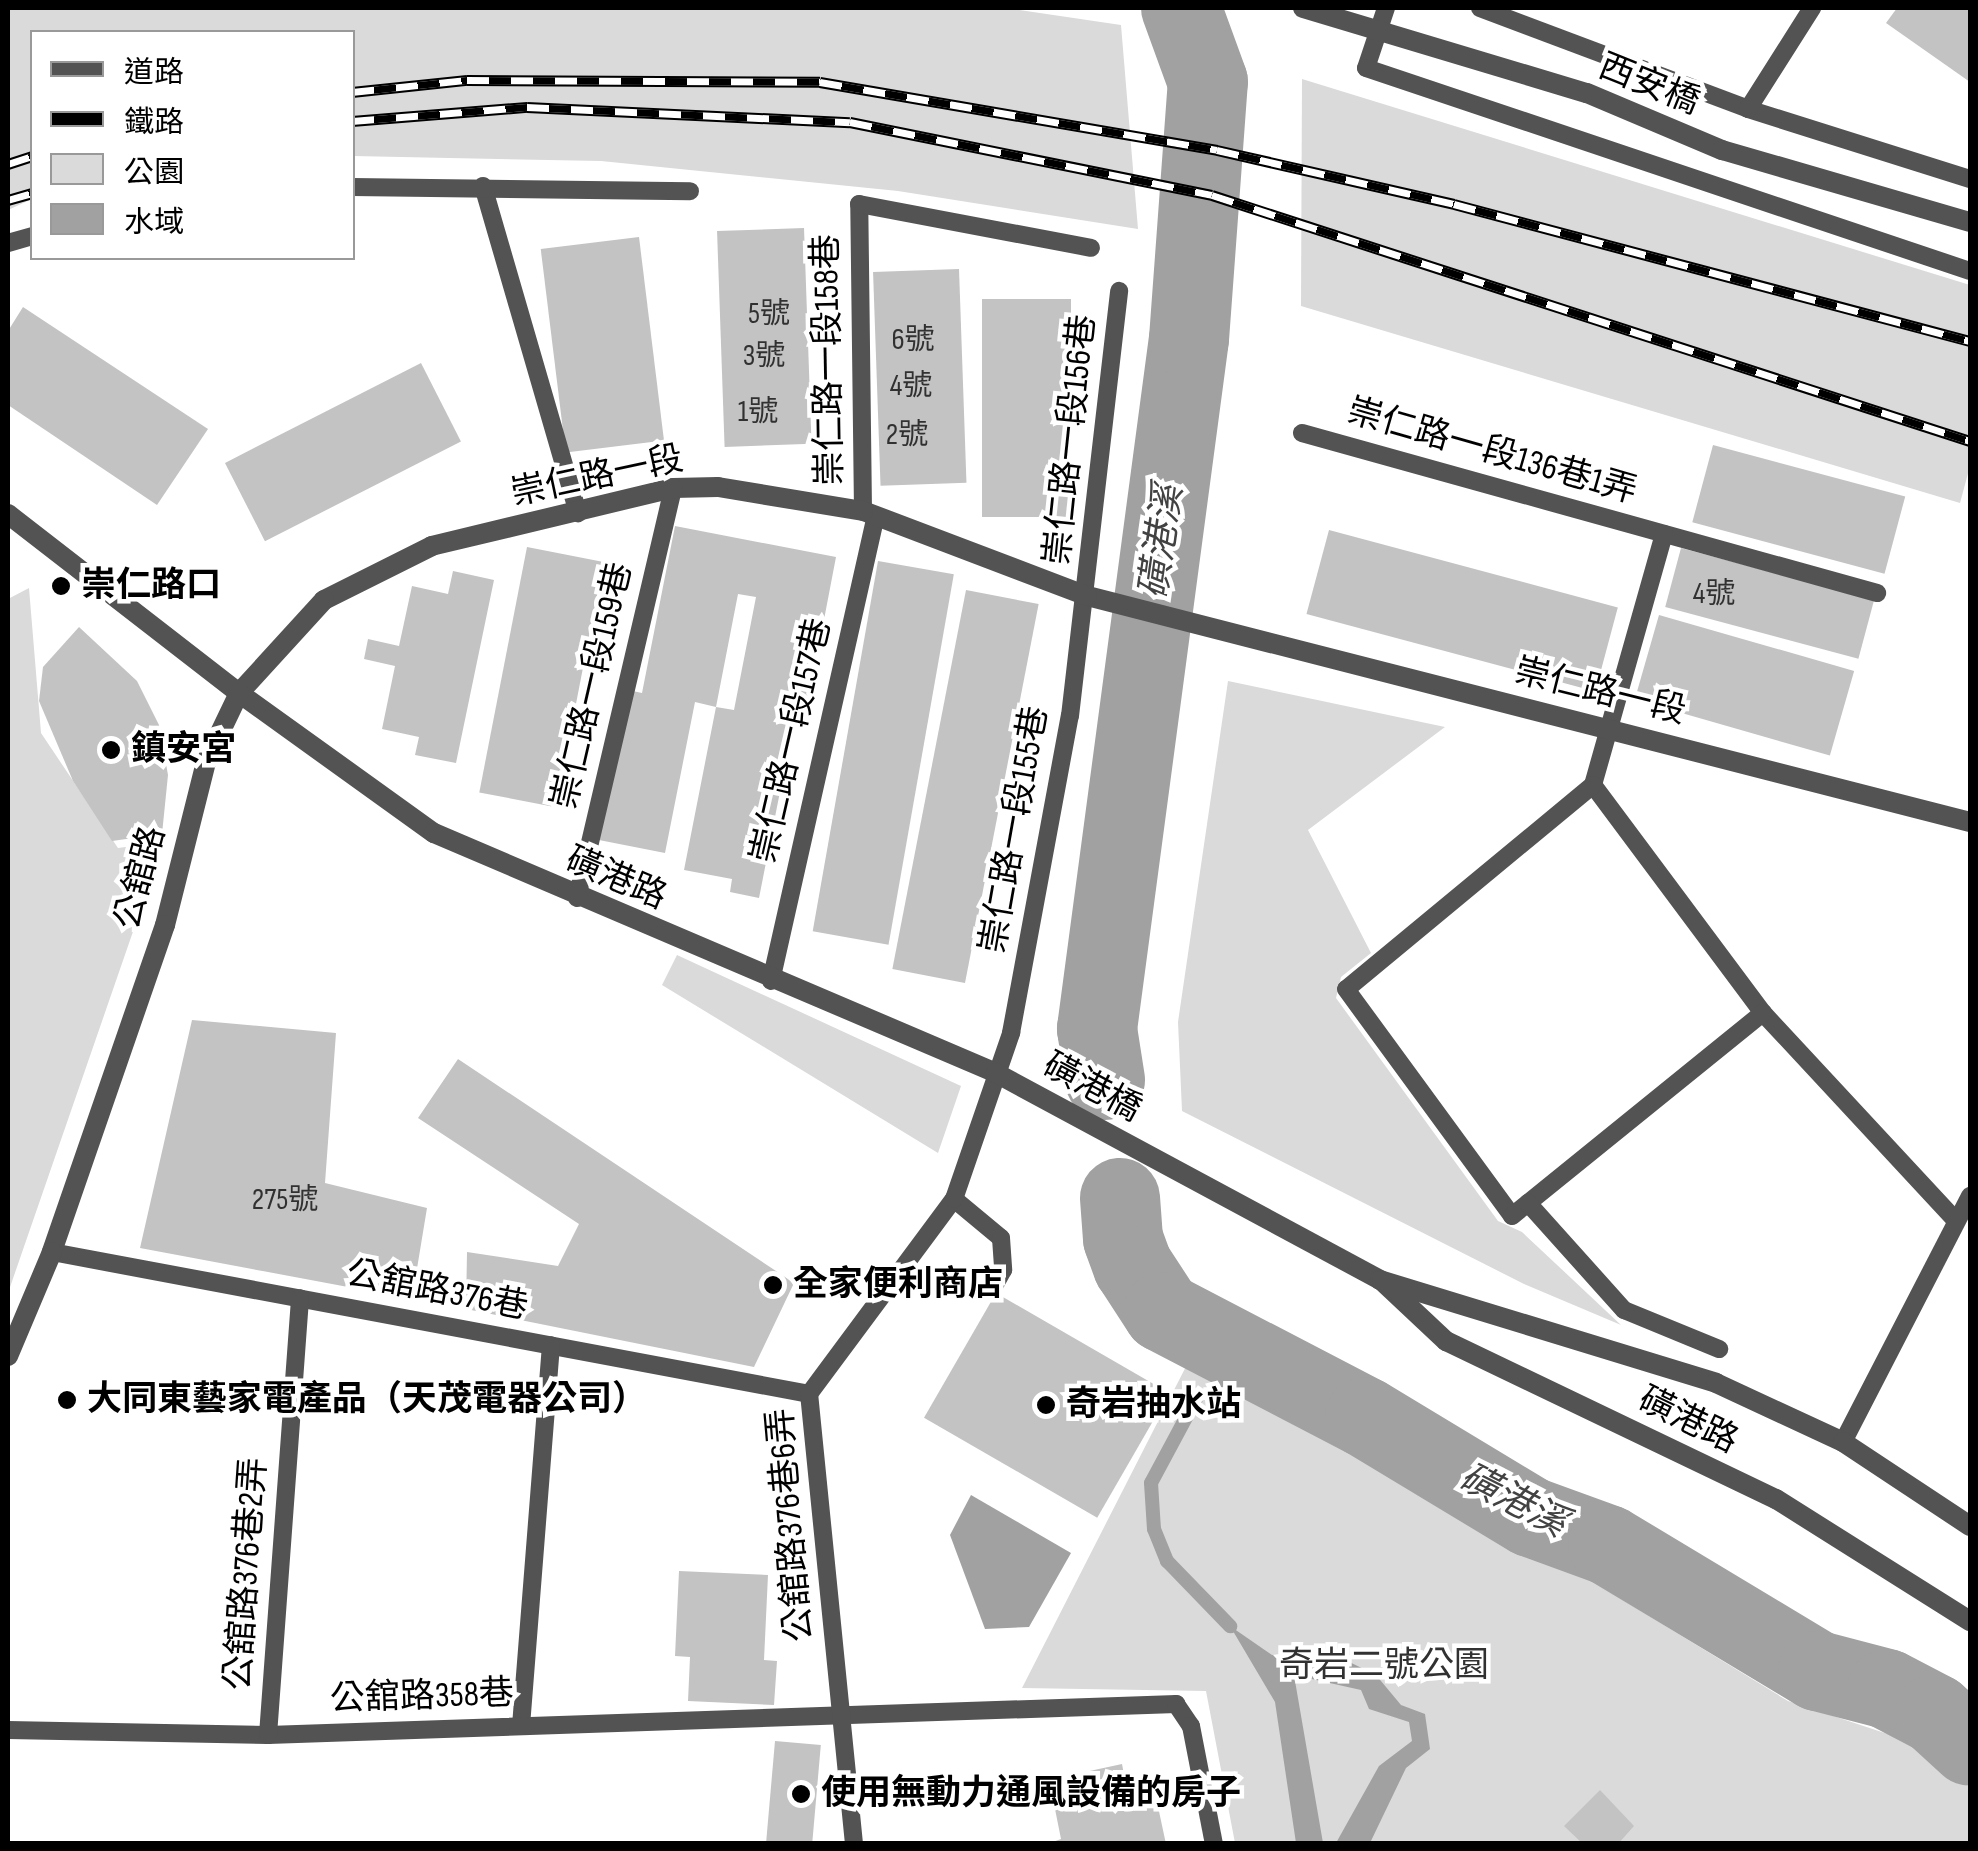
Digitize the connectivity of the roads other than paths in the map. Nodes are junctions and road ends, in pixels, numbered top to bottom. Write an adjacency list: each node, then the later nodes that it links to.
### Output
1 (1303, 8): 10 (street, 西安橋, bridge)
2 (1386, 8): 12 (lane)
3 (1480, 8): 5 (lane)
4 (1812, 8): 5 (lane)
5 (1748, 109): 6 (lane)
6 (1970, 179)
7 (483, 186): 8 (lane); 9 (lane); 17 (lane)
8 (355, 187)
9 (690, 191)
10 (1970, 222)
11 (1091, 248): 18 (lane, 崇仁路一段158巷)
12 (1970, 271)
13 (1119, 291): 21 (lane, 崇仁路一段156巷)
14 (1302, 433): 19 (lane, 崇仁路一段136巷1弄)
15 (673, 488): 17 (street, 崇仁路一段); 18 (street, 崇仁路一段); 26 (lane, 崇仁路一段159巷)
16 (8, 514): 22 (street)
17 (578, 514): 22 (street, 崇仁路一段)
18 (870, 514): 21 (street, 崇仁路一段); 27 (lane, 崇仁路一段157巷)
19 (1664, 534): 20 (lane, 崇仁路一段136巷1弄); 23 (lane)
20 (1876, 593)
21 (1087, 596): 23 (street, 崇仁路一段); 29 (lane, 崇仁路一段155巷)
22 (239, 693): 26 (street, 磺港路); 35 (street, 公舘路)
23 (1609, 728): 24 (lane); 25 (street, 崇仁路一段)
24 (1593, 786): 28 (lane); 33 (lane)
25 (1970, 822)
26 (577, 898): 27 (street, 磺港路)
27 (772, 980): 29 (street, 磺港路)
28 (1762, 1014): 33 (lane); 34 (lane)
29 (996, 1073): 30 (street, 磺港橋); 32 (lane, 公舘路376巷6弄)
30 (1157, 1160): 36 (street, 磺港路)
31 (1970, 1196): 34 (lane)
32 (954, 1199): 37 (lane); 42 (lane, 公舘路376巷6弄)
33 (1528, 1203): 40 (lane)
34 (1956, 1221): 43 (lane)
35 (52, 1252): 38 (lane, 公舘路376巷); 41 (street, 公舘路)
36 (1380, 1280): 43 (street, 磺港路); 45 (street, 磺港路)
37 (992, 1290)
38 (300, 1298): 39 (lane, 公舘路376巷); 49 (lane, 公舘路376巷2弄)
39 (551, 1345): 42 (lane, 公舘路376巷); 47 (lane)
40 (1718, 1350)
41 (8, 1356)
42 (810, 1394): 46 (lane, 公舘路376巷6弄)
43 (1843, 1442): 44 (street, 磺港路)
44 (1970, 1526)
45 (1970, 1621)
46 (840, 1714): 47 (lane, 公舘路358巷); 50 (lane, 公舘路376巷6弄); 51 (lane, 公舘路358巷)
47 (521, 1726): 49 (lane, 公舘路358巷)
48 (8, 1730): 49 (lane, 公舘路358巷)
49 (268, 1736)
50 (854, 1844)
51 (1214, 1844)

